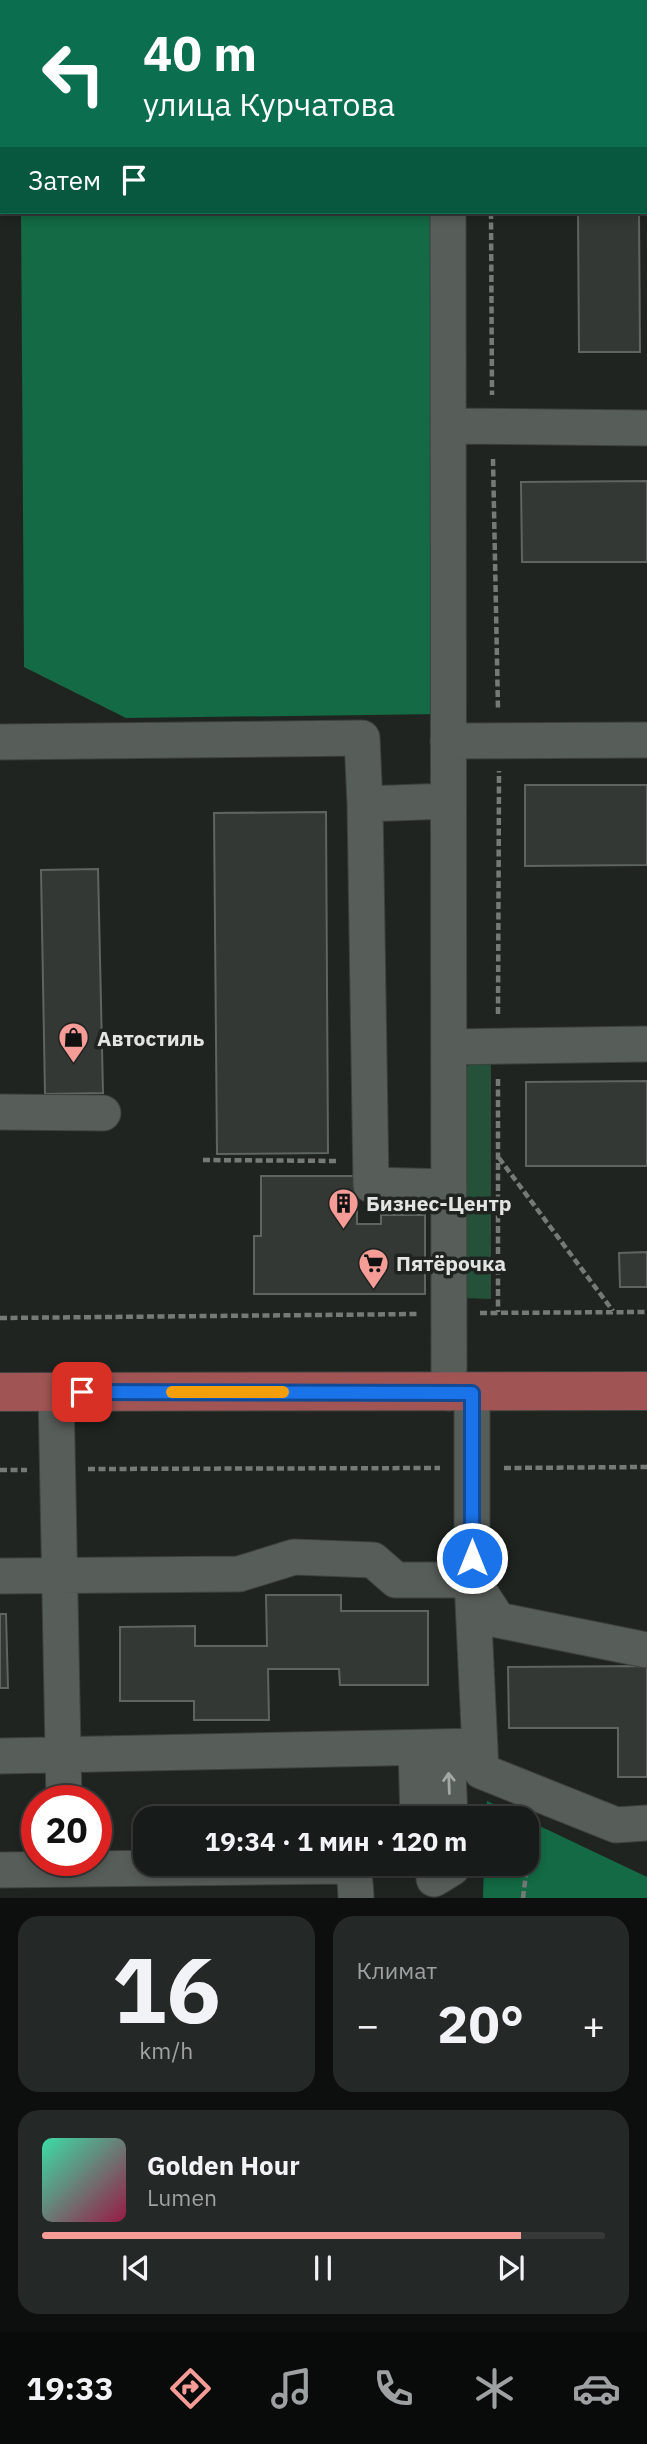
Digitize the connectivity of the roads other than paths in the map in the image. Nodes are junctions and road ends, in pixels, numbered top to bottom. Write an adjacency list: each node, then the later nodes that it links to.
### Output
1 (448, 214): 2 (street)
2 (448, 426): 3 (street); 6 (street)
3 (647, 428)
4 (647, 740): 6 (street)
5 (0, 741): 8 (street)
6 (448, 741): 7 (street)
7 (449, 801): 8 (street); 10 (street)
8 (365, 804): 13 (street)
9 (647, 1044): 10 (street)
10 (449, 1047): 13 (street)
11 (0, 1112): 12 (street)
12 (103, 1113)
13 (449, 1187): 17 (street)
14 (647, 1391): 17 (main road)
15 (0, 1392): 16 (main road)
16 (56, 1392): 17 (main road); 19 (street)
17 (461, 1393): 20 (street)
18 (0, 1576): 19 (street)
19 (59, 1576): 20 (street); 24 (street)
20 (472, 1580): 21 (street); 22 (street)
21 (647, 1650)
22 (448, 1747): 24 (street); 26 (street); 27 (street, one-way to 22); 28 (street)
23 (0, 1756): 24 (street)
24 (63, 1756): 25 (street)
25 (64, 1785)
26 (423, 1806)
27 (450, 1806)
28 (647, 1823)
29 (112, 1864): 32 (street)
30 (21, 1868): 31 (street)
31 (0, 1870)
32 (356, 1898)

